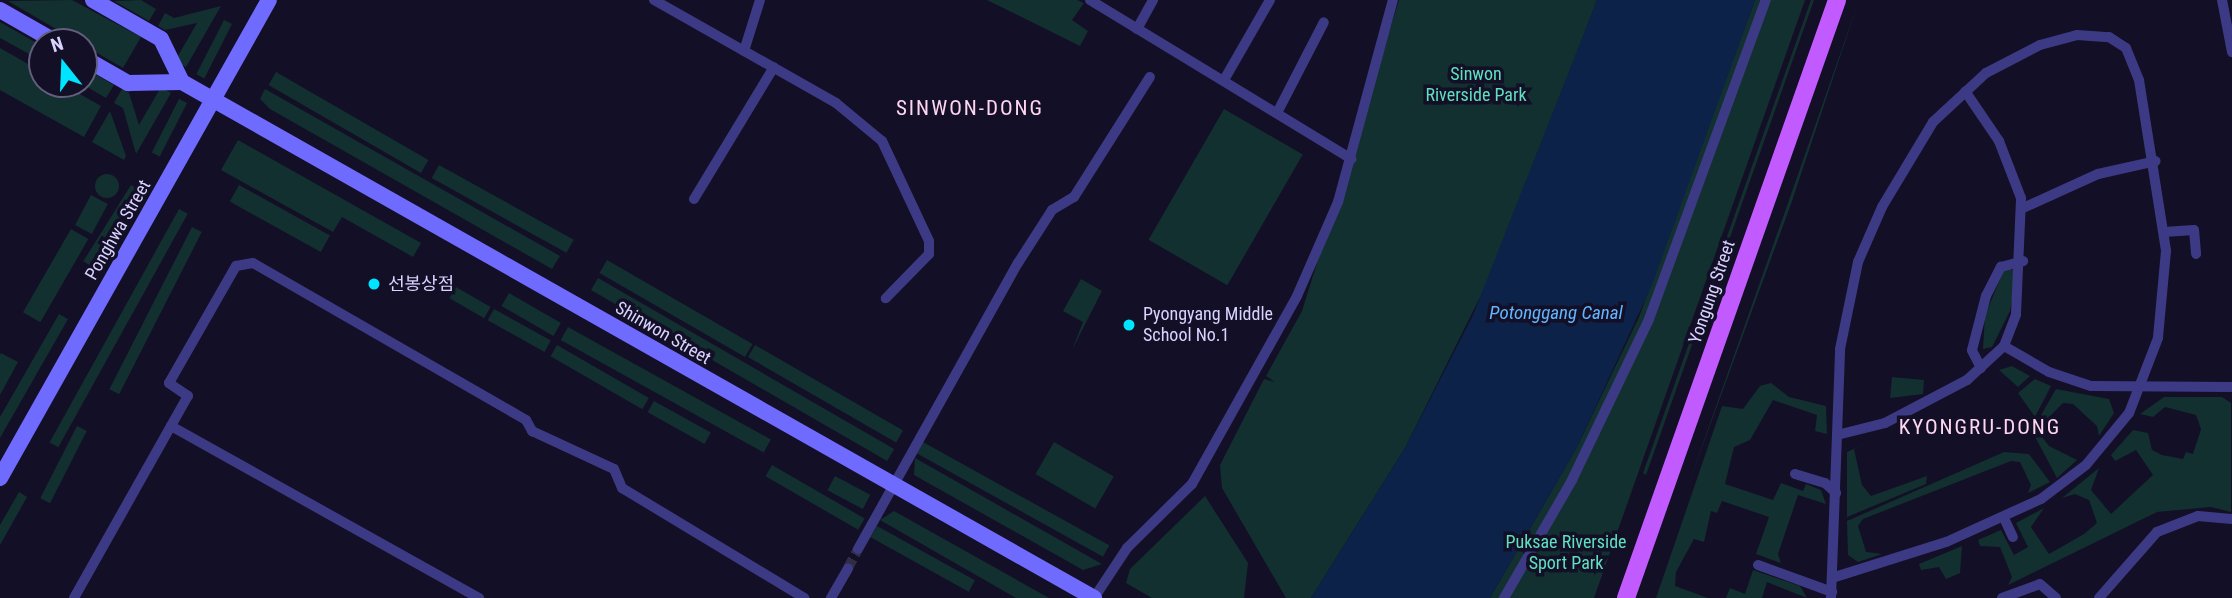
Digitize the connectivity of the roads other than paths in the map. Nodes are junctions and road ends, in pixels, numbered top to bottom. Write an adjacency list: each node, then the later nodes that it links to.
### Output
1 (93, 0): 22 (main road)
2 (269, 0): 24 (main road, Ponghwa Street)
3 (654, 0): 16 (street)
4 (760, 0): 16 (street)
5 (1090, 0): 15 (street)
6 (1153, 0): 15 (street)
7 (1270, 0): 21 (street)
8 (1393, 0): 26 (street)
9 (1766, 0): 57 (street)
10 (1837, 0): 58 (main road, Yongung Street)
11 (2222, 0): 17 (street)
12 (0, 10): 14 (main road)
13 (1324, 22): 25 (street)
14 (32, 28)
15 (1137, 29): 21 (street)
16 (744, 51): 19 (street)
17 (2232, 52)
18 (98, 66): 22 (main road)
19 (774, 66): 28 (street); 33 (street)
20 (1150, 77): 42 (street)
21 (1224, 80): 25 (street)
22 (182, 82): 24 (main road, Shinwon Street)
23 (1965, 91): 27 (street); 29 (street); 39 (street)
24 (213, 100): 41 (main road, Ponghwa Street); 42 (main road, Shinwon Street)
25 (1278, 113): 26 (street)
26 (1351, 159): 56 (street)
27 (2156, 161): 29 (street); 30 (street)
28 (694, 199)
29 (2023, 208): 32 (street)
30 (2164, 232): 31 (street); 37 (street)
31 (2196, 254)
32 (2023, 261): 34 (street); 35 (street)
33 (886, 298)
34 (2004, 346): 35 (street); 37 (street)
35 (1981, 368): 39 (street)
36 (2232, 387): 37 (street)
37 (2139, 389): 44 (street)
38 (171, 426): 52 (street); 53 (street); 54 (street)
39 (1837, 435): 43 (street)
40 (1795, 474): 43 (street)
41 (0, 478)
42 (894, 485): 47 (street); 56 (main road, Shinwon Street)
43 (1836, 494): 50 (street)
44 (2004, 518): 46 (street); 50 (street)
45 (2232, 519): 61 (street)
46 (2013, 537)
47 (858, 549)
48 (1758, 565): 51 (street)
49 (848, 568): 55 (street)
50 (1835, 577): 51 (street)
51 (1831, 595)
52 (74, 598)
53 (479, 598)
54 (804, 598)
55 (831, 598)
56 (1094, 598)
57 (1504, 598)
58 (1626, 598)
59 (2002, 598): 60 (street)
60 (2056, 598)
61 (2099, 598)

